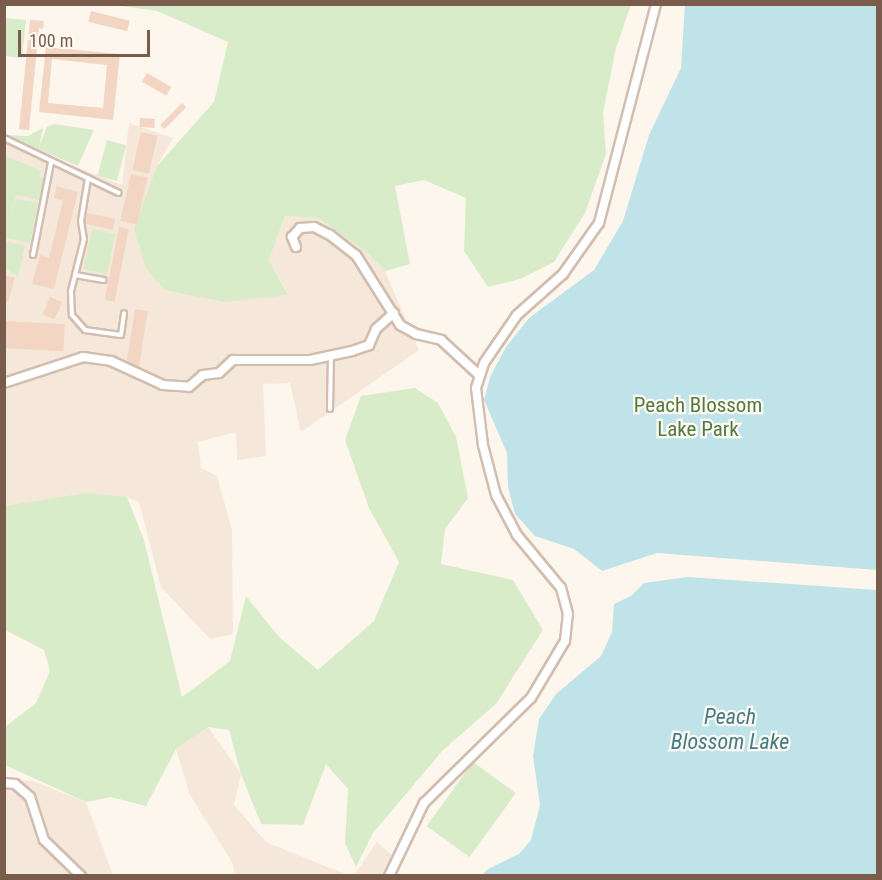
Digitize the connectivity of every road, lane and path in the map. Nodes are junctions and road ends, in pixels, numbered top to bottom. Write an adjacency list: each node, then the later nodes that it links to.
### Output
1 (656, 4): 13 (street)
2 (4, 138): 3 (lane)
3 (50, 161): 4 (lane); 7 (lane)
4 (88, 178): 5 (lane); 8 (lane)
5 (119, 193)
6 (296, 247): 11 (street)
7 (33, 255)
8 (75, 274): 9 (lane); 10 (lane)
9 (104, 280)
10 (124, 313)
11 (394, 313): 12 (street); 13 (street)
12 (331, 356): 14 (street); 15 (lane)
13 (479, 375): 18 (street)
14 (4, 383)
15 (330, 409)
16 (4, 783): 17 (street)
17 (81, 876)
18 (389, 876)

